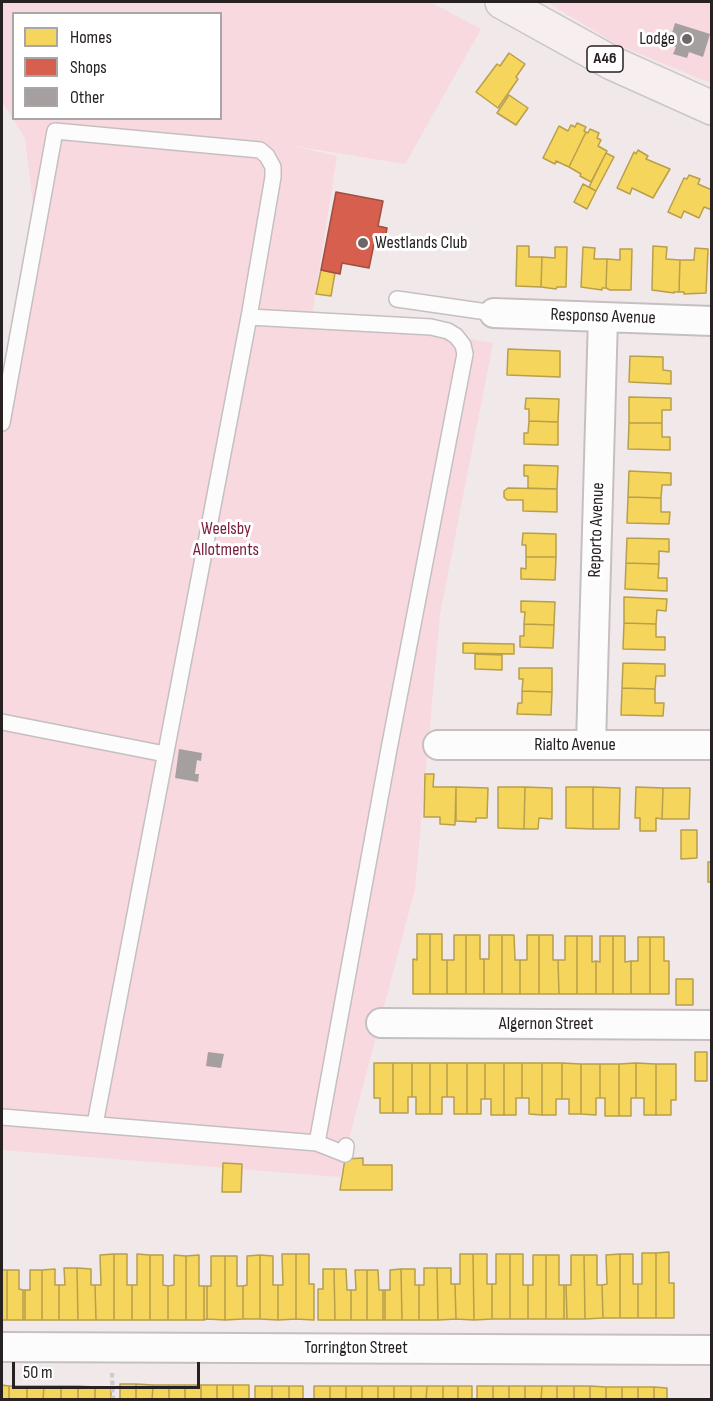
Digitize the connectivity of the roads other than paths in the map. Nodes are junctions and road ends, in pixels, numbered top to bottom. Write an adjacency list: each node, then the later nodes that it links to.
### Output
1 (502, 2): 2 (main road, A46)
2 (711, 103)
3 (397, 299): 4 (lane)
4 (494, 313): 6 (street, Responso Avenue)
5 (249, 316): 8 (lane); 13 (lane); 18 (lane)
6 (603, 317): 7 (street, Responso Avenue); 10 (street, Reporto Avenue)
7 (711, 321)
8 (2, 423)
9 (2, 722): 13 (lane)
10 (591, 744): 11 (street, Rialto Avenue); 12 (street, Rialto Avenue)
11 (438, 745)
12 (711, 746)
13 (165, 754): 17 (lane)
14 (381, 1023): 15 (street, Algernon Street)
15 (711, 1025)
16 (2, 1117): 17 (lane)
17 (95, 1124): 18 (lane)
18 (317, 1143): 19 (lane)
19 (346, 1146)
20 (2, 1347): 21 (street, Torrington Street)
21 (711, 1350)

